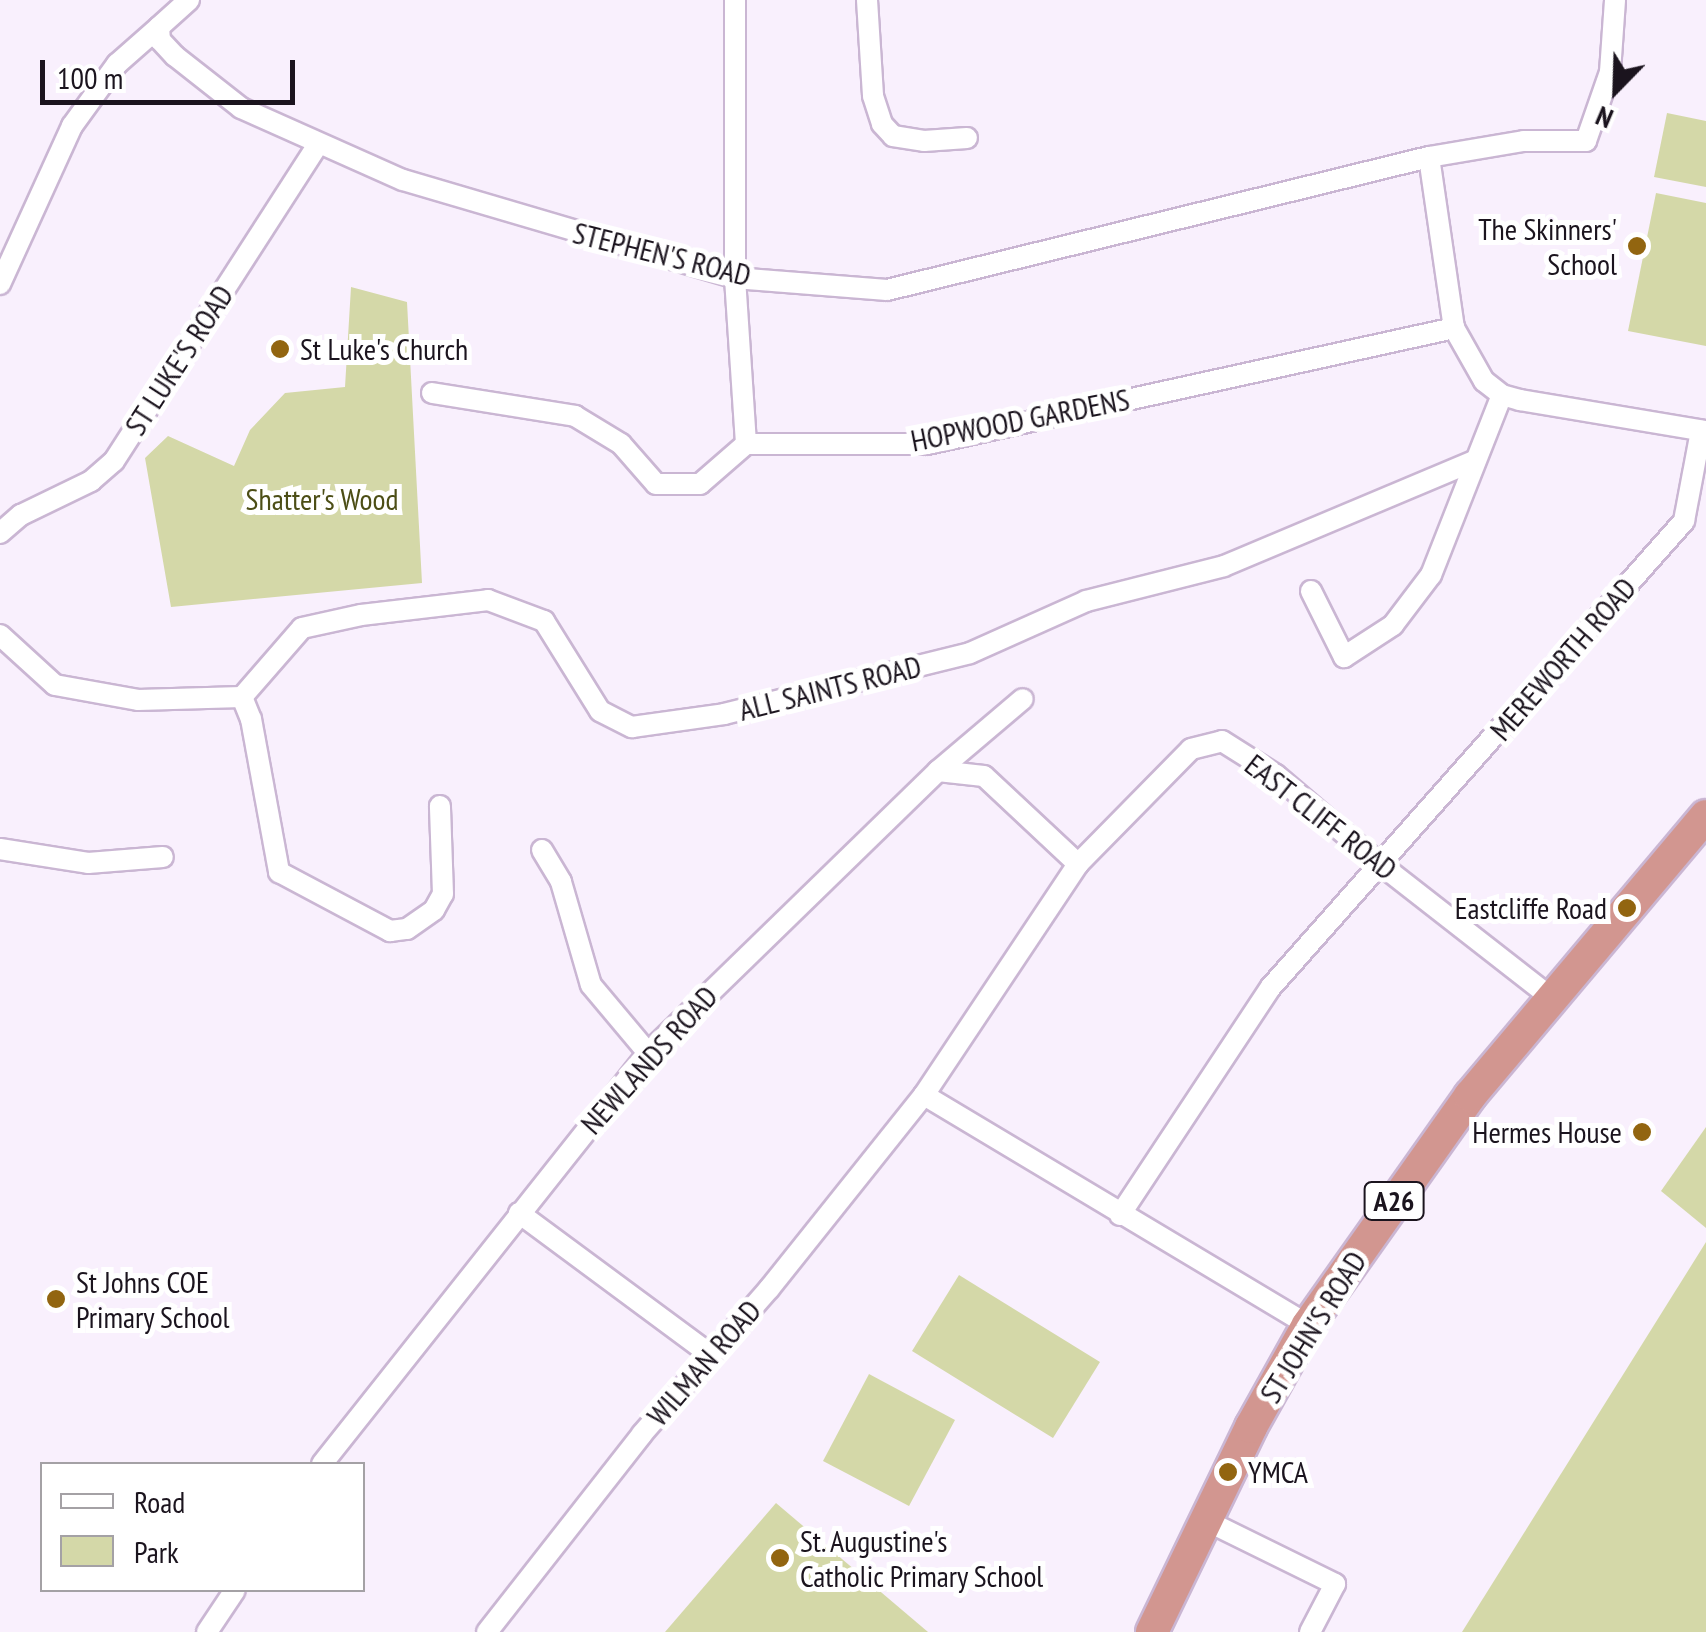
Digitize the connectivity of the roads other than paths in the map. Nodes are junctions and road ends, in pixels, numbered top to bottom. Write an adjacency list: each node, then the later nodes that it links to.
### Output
1 (189, 0): 5 (street)
2 (735, 0): 9 (street)
3 (867, 0): 6 (street)
4 (1615, 0): 8 (street, STEPHEN'S ROAD)
5 (159, 27): 7 (street, STEPHEN'S ROAD); 10 (street)
6 (967, 138)
7 (318, 144): 9 (street, STEPHEN'S ROAD); 17 (street, ST LUKE'S ROAD)
8 (1430, 157): 9 (street, STEPHEN'S ROAD); 11 (street)
9 (735, 278): 15 (street)
10 (0, 284)
11 (1454, 328): 13 (street); 15 (street, HOPWOOD GARDENS)
12 (432, 393): 15 (street)
13 (1502, 395): 14 (street); 16 (street)
14 (1703, 431): 29 (street, MEREWORTH ROAD)
15 (746, 444)
16 (1472, 462): 18 (street); 20 (street, ALL SAINTS ROAD)
17 (0, 532)
18 (1311, 591)
19 (0, 635): 20 (street)
20 (242, 697): 23 (street)
21 (1023, 699): 22 (street, NEWLANDS ROAD)
22 (938, 772): 28 (street); 31 (street, NEWLANDS ROAD)
23 (440, 806)
24 (1706, 816): 30 (highway, ST JOHN'S ROAD / A26)
25 (0, 849): 27 (street)
26 (542, 850): 31 (street)
27 (163, 858)
28 (1078, 864): 29 (street, EAST CLIFF ROAD); 32 (street, EAST CLIFF ROAD)
29 (1380, 864): 30 (street, EAST CLIFF ROAD); 34 (street, MEREWORTH ROAD)
30 (1554, 1000): 35 (highway, ST JOHN'S ROAD / A26)
31 (648, 1052): 33 (street, NEWLANDS ROAD)
32 (924, 1095): 34 (street); 36 (street, WILMAN ROAD)
33 (520, 1213): 36 (street); 37 (street, NEWLANDS ROAD)
34 (1120, 1216): 35 (street)
35 (1308, 1325): 38 (highway, ST JOHN'S ROAD / A26)
36 (710, 1355): 41 (street, WILMAN ROAD)
37 (324, 1462)
38 (1205, 1520): 42 (highway, ST JOHN'S ROAD / A26); 43 (street)
39 (234, 1592): 40 (street)
40 (207, 1632)
41 (487, 1632)
42 (1152, 1632)
43 (1310, 1632)

